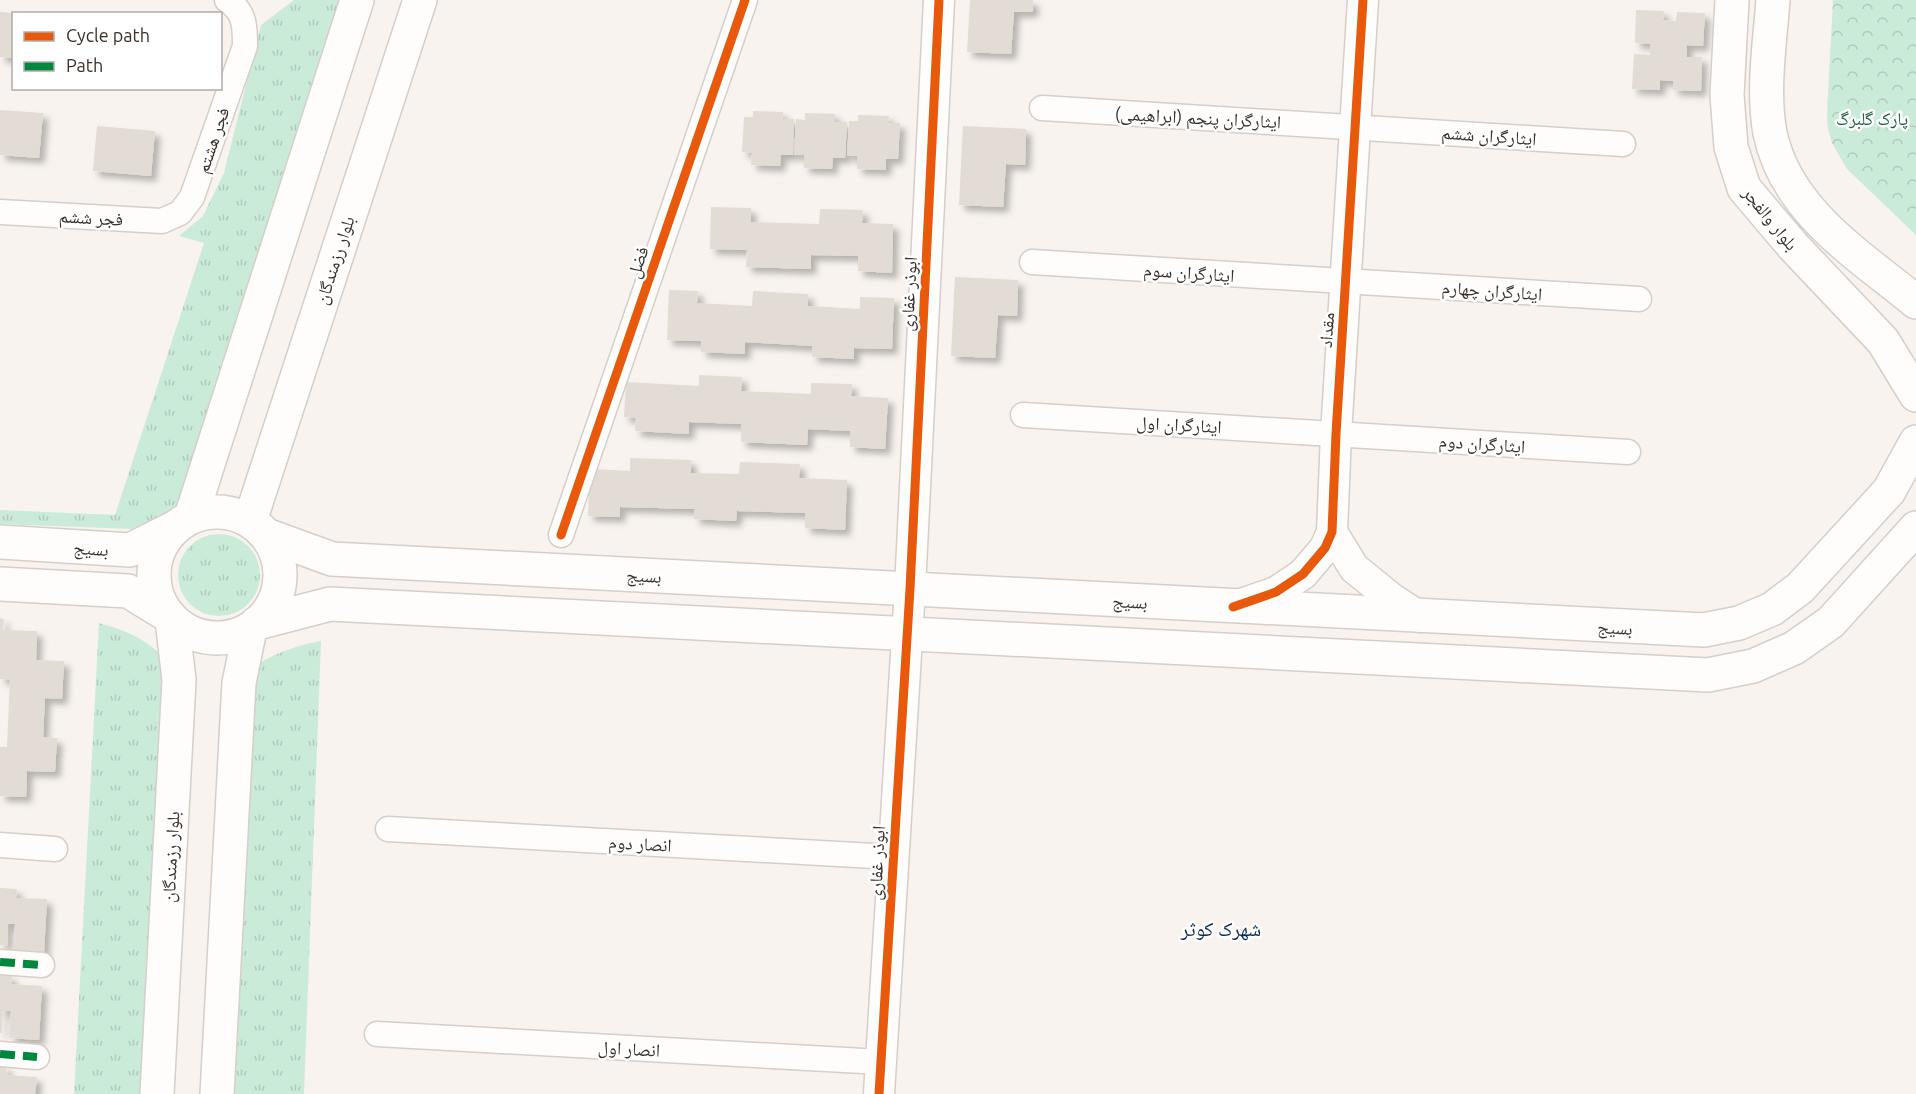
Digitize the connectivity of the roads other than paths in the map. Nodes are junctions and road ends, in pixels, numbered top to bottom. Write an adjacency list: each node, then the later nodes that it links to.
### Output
1 (227, 0): 13 (street, فجر هشتم)
2 (357, 0): 23 (main road)
3 (420, 0): 24 (main road, بلوار رزمندگان)
4 (745, 0): 27 (street, فضل)
5 (939, 0): 30 (street, ابوذر غفاری)
6 (1363, 0): 10 (street, مقداد)
7 (1732, 0): 18 (main road, بلوار والفجر)
8 (1773, 0): 17 (main road, بلوار والفجر)
9 (1042, 108): 10 (street, ایثارگران پنجم (ابراهیمی))
10 (1355, 127): 11 (street, ایثارگران ششم); 15 (street, مقداد)
11 (1623, 144)
12 (0, 212): 13 (street, فجر ششم)
13 (180, 213)
14 (1032, 262): 15 (street, ایثارگران سوم)
15 (1345, 281): 16 (street, ایثارگران چهارم); 20 (street, مقداد)
16 (1639, 299)
17 (1916, 302)
18 (1916, 395)
19 (1023, 415): 20 (street, ایثارگران اول)
20 (1336, 434): 22 (street, ایثارگران دوم); 26 (street, مقداد)
21 (1916, 442): 32 (main road, بسیج)
22 (1628, 452)
23 (183, 522): 24 (main road); 28 (main road, بسیج); 33 (main road)
24 (258, 528): 30 (main road, بسیج); 34 (main road)
25 (1916, 528): 35 (main road)
26 (1332, 532): 31 (street, مقداد); 32 (street)
27 (561, 535)
28 (0, 542)
29 (0, 584): 33 (main road)
30 (910, 589): 31 (main road, بسیج); 35 (street, ابوذر غفاری)
31 (1233, 607): 32 (main road, بسیج)
32 (1420, 616)
33 (170, 618): 34 (main road); 46 (main road, بلوار رزمندگان)
34 (254, 626): 35 (main road); 47 (main road)
35 (907, 634): 39 (street, ابوذر غفاری)
36 (387, 829): 39 (street, انصار دوم)
37 (0, 845): 38 (street)
38 (56, 849)
39 (892, 857): 45 (street, ابوذر غفاری)
40 (0, 962): 41 (street)
41 (42, 965)
42 (377, 1034): 45 (street, انصار اول)
43 (0, 1054): 44 (street)
44 (37, 1056)
45 (881, 1062): 48 (street, ابوذر غفاری)
46 (157, 1094)
47 (217, 1094)
48 (879, 1094)

